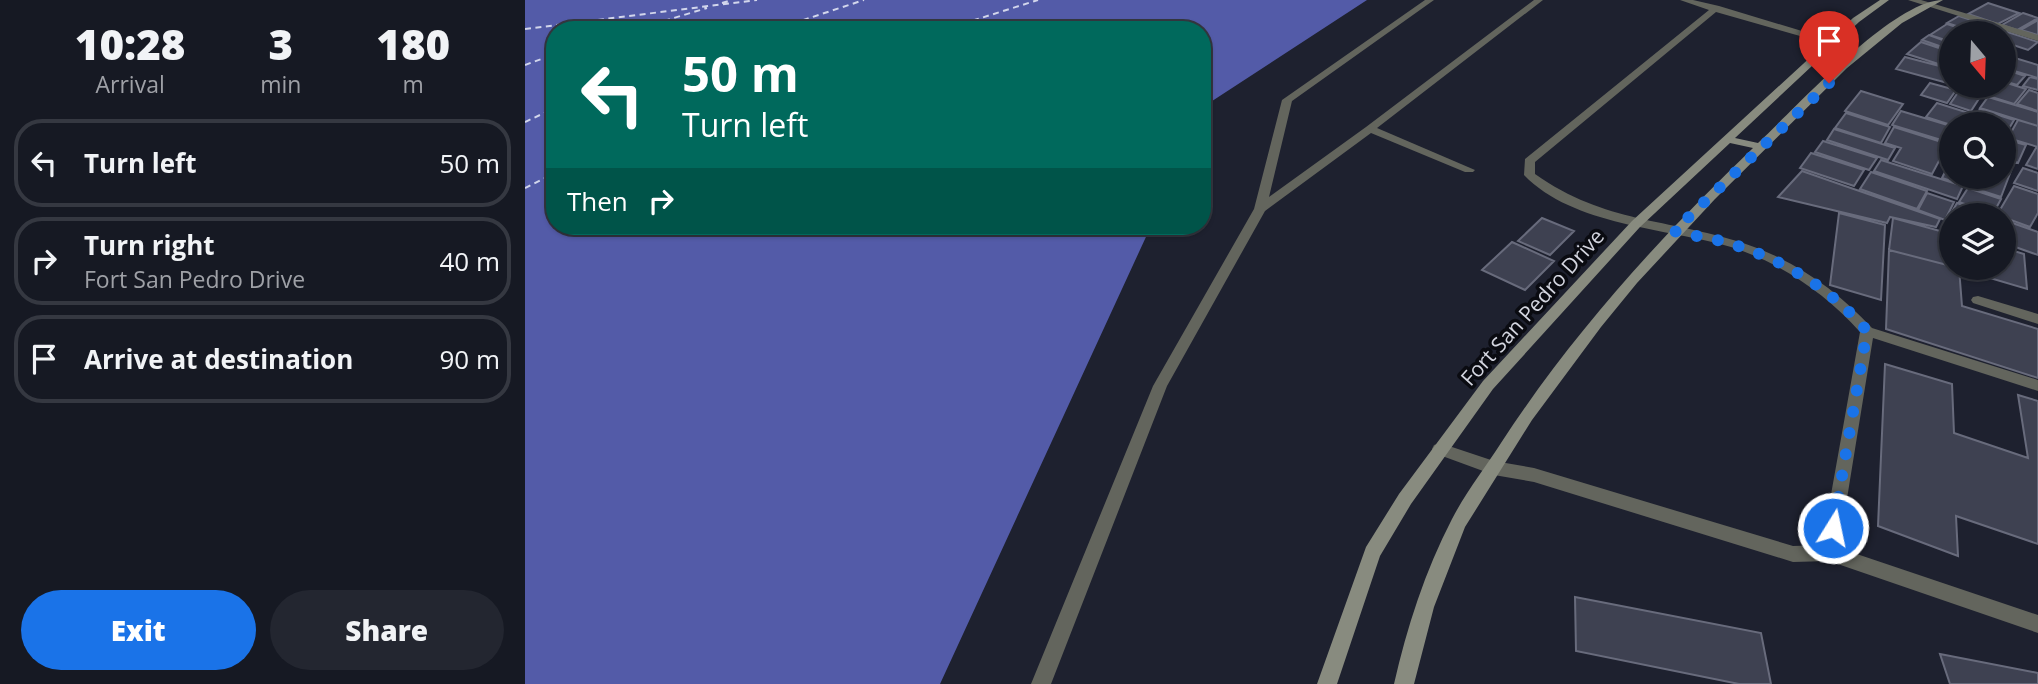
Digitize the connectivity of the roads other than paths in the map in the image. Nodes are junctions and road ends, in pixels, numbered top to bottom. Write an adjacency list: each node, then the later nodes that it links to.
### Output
1 (1430, 0): 16 (street)
2 (1539, 0): 12 (street)
3 (1684, 0): 8 (street)
4 (1885, 0): 10 (main road, Fort San Pedro Drive)
5 (1912, 0): 7 (street)
6 (1939, 0): 7 (main road)
7 (1927, 5): 9 (street); 11 (main road)
8 (1716, 8): 10 (street); 17 (street)
9 (2038, 38)
10 (1833, 41): 11 (street); 13 (main road, Fort San Pedro Drive)
11 (1863, 51): 14 (main road)
12 (1370, 130): 15 (street); 16 (street)
13 (1727, 139): 14 (main road); 17 (main road, Fort San Pedro Drive)
14 (1760, 147): 18 (main road)
15 (1469, 170)
16 (1260, 209): 27 (street)
17 (1636, 224): 18 (street); 23 (main road, Fort San Pedro Drive)
18 (1674, 231): 21 (street); 24 (main road)
19 (1978, 300): 20 (street)
20 (2038, 319)
21 (1867, 331): 22 (street); 25 (street)
22 (2038, 386)
23 (1440, 449): 24 (street); 28 (main road, Fort San Pedro Drive)
24 (1494, 468): 25 (street); 29 (main road)
25 (1829, 553): 26 (street)
26 (2038, 624)
27 (1041, 684)
28 (1327, 684)
29 (1404, 684)

